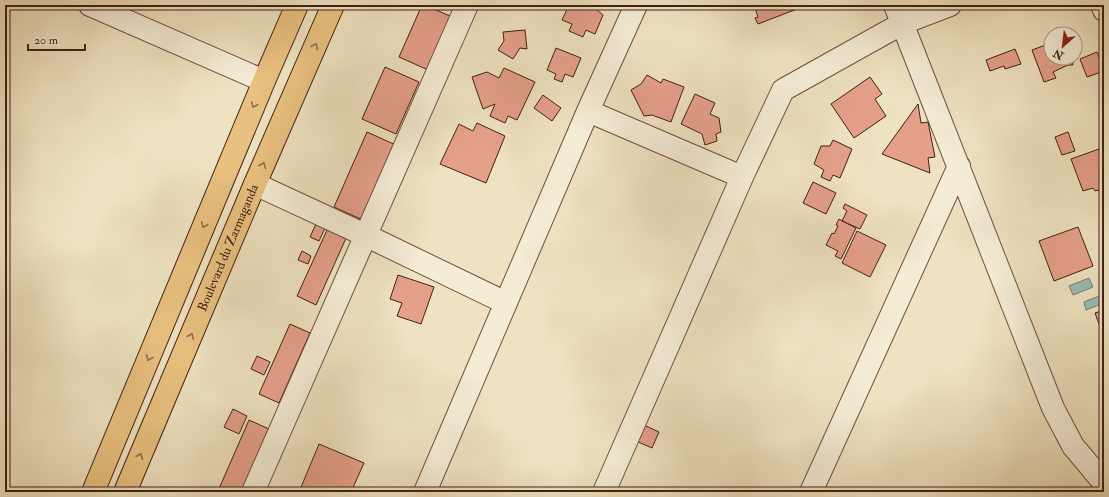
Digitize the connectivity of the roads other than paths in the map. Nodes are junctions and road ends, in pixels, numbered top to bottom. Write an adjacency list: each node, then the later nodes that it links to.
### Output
1 (90, 5): 10 (street)
2 (297, 5): 10 (main road)
3 (333, 5): 14 (main road, Boulevard du Zarmaganda, one-way to 3)
4 (467, 5): 15 (street)
5 (636, 5): 11 (street)
6 (950, 5): 9 (street)
7 (1102, 5): 8 (street)
8 (1104, 10)
9 (899, 14): 12 (street); 13 (street)
10 (264, 81): 18 (main road, one-way to 18)
11 (588, 111): 13 (street); 16 (street)
12 (959, 166): 17 (street); 23 (street)
13 (742, 177): 22 (street)
14 (255, 184): 15 (street); 19 (main road, Boulevard du Zarmaganda, one-way to 14)
15 (366, 236): 16 (street); 20 (street)
16 (506, 304): 21 (street)
17 (1104, 483)
18 (93, 492)
19 (125, 492)
20 (253, 492)
21 (425, 492)
22 (604, 492)
23 (811, 492)

